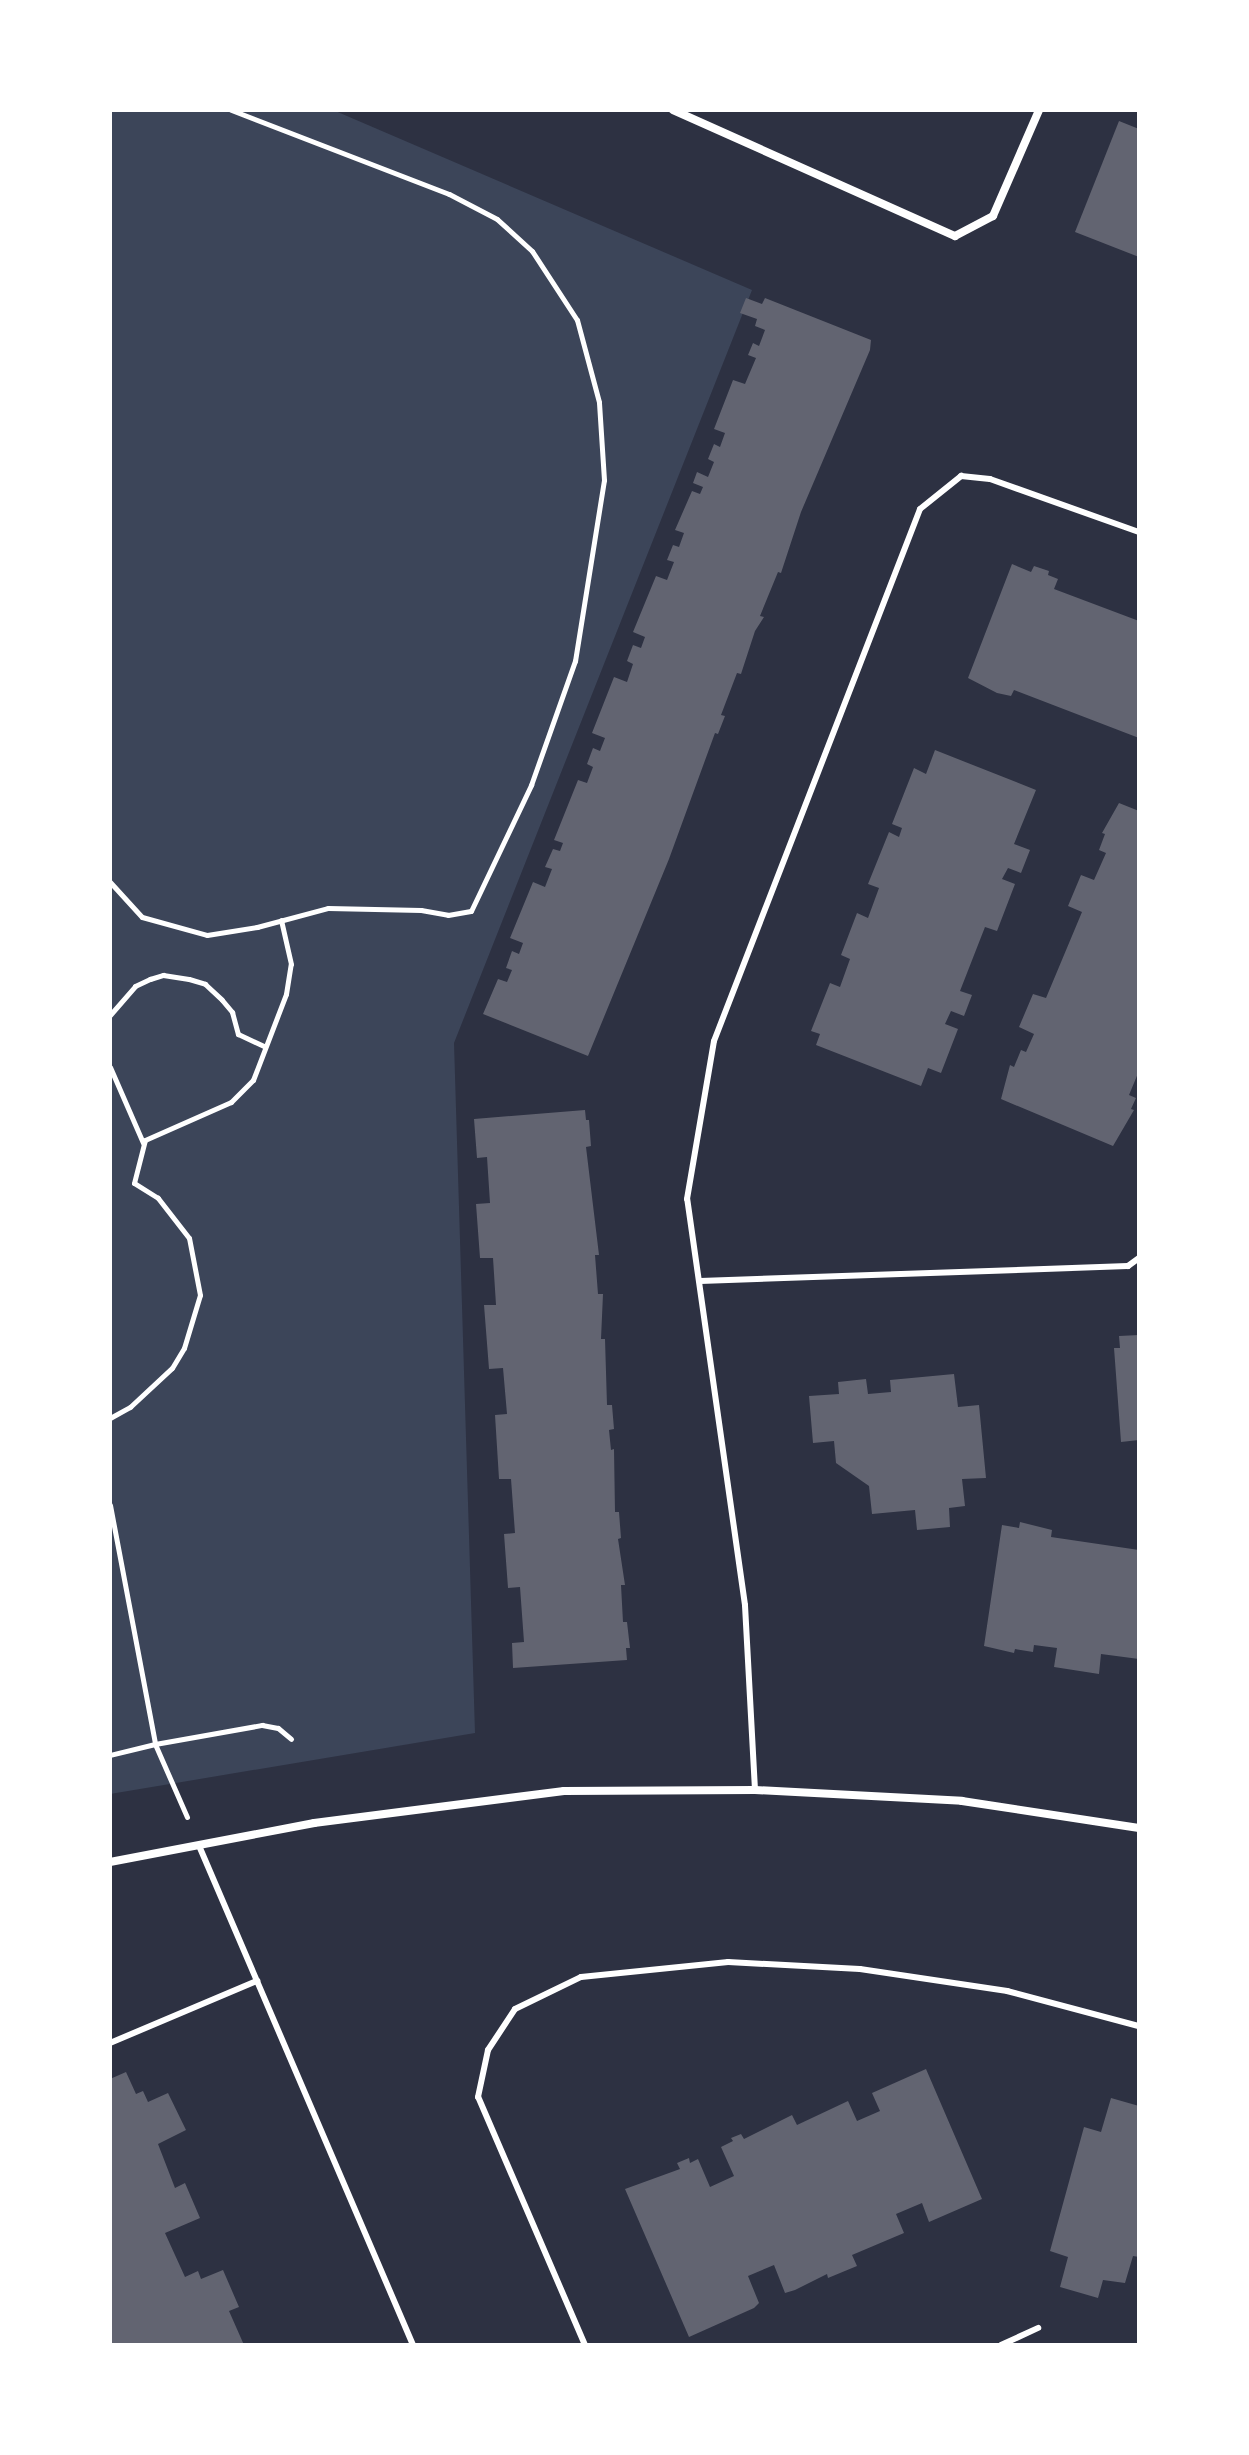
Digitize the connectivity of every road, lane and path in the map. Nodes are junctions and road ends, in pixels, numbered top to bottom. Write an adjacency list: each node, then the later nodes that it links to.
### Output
1 (231, 110): 6 (path)
2 (673, 110): 3 (street)
3 (1039, 110)
4 (1139, 532): 12 (lane)
5 (110, 882): 6 (path)
6 (281, 920): 8 (path)
7 (110, 1015): 8 (path)
8 (264, 1046): 10 (path)
9 (110, 1067): 10 (path)
10 (144, 1144): 13 (path)
11 (1139, 1258): 12 (lane)
12 (700, 1281): 18 (lane)
13 (110, 1418)
14 (110, 1505): 16 (path)
15 (291, 1739): 16 (path)
16 (155, 1744): 17 (path); 20 (path)
17 (110, 1755)
18 (755, 1790): 19 (street); 20 (street)
19 (1139, 1828)
20 (200, 1848): 21 (street); 22 (lane)
21 (110, 1862)
22 (257, 1981): 24 (lane); 26 (lane)
23 (1139, 2026): 27 (lane)
24 (110, 2043)
25 (1038, 2328): 28 (lane)
26 (413, 2345)
27 (585, 2345)
28 (1001, 2345)

